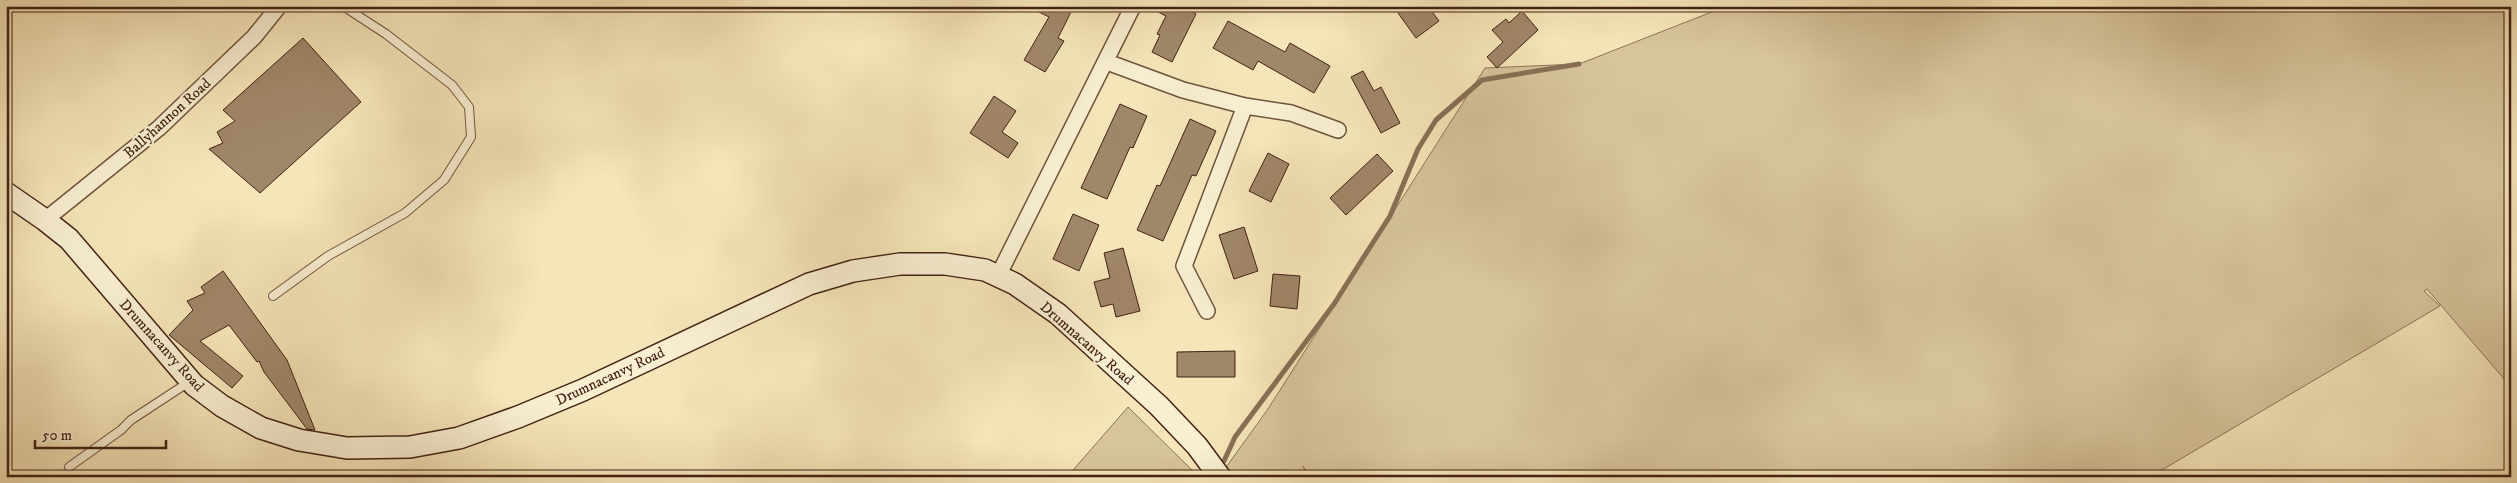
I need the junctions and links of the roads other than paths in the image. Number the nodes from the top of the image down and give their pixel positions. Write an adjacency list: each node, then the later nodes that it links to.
1 (279, 6): 8 (street, Ballyhannon Road)
2 (343, 6): 10 (lane)
3 (1133, 6): 4 (street)
4 (1107, 62): 5 (street); 9 (street)
5 (1244, 106): 6 (street); 11 (street)
6 (1338, 130)
7 (6, 193): 8 (main road, Drumnacanvy Road)
8 (45, 220): 12 (main road, Drumnacanvy Road)
9 (998, 276): 12 (main road, Drumnacanvy Road); 14 (main road, Drumnacanvy Road)
10 (273, 296)
11 (1207, 311)
12 (191, 381): 13 (lane)
13 (69, 467)
14 (1220, 477)

